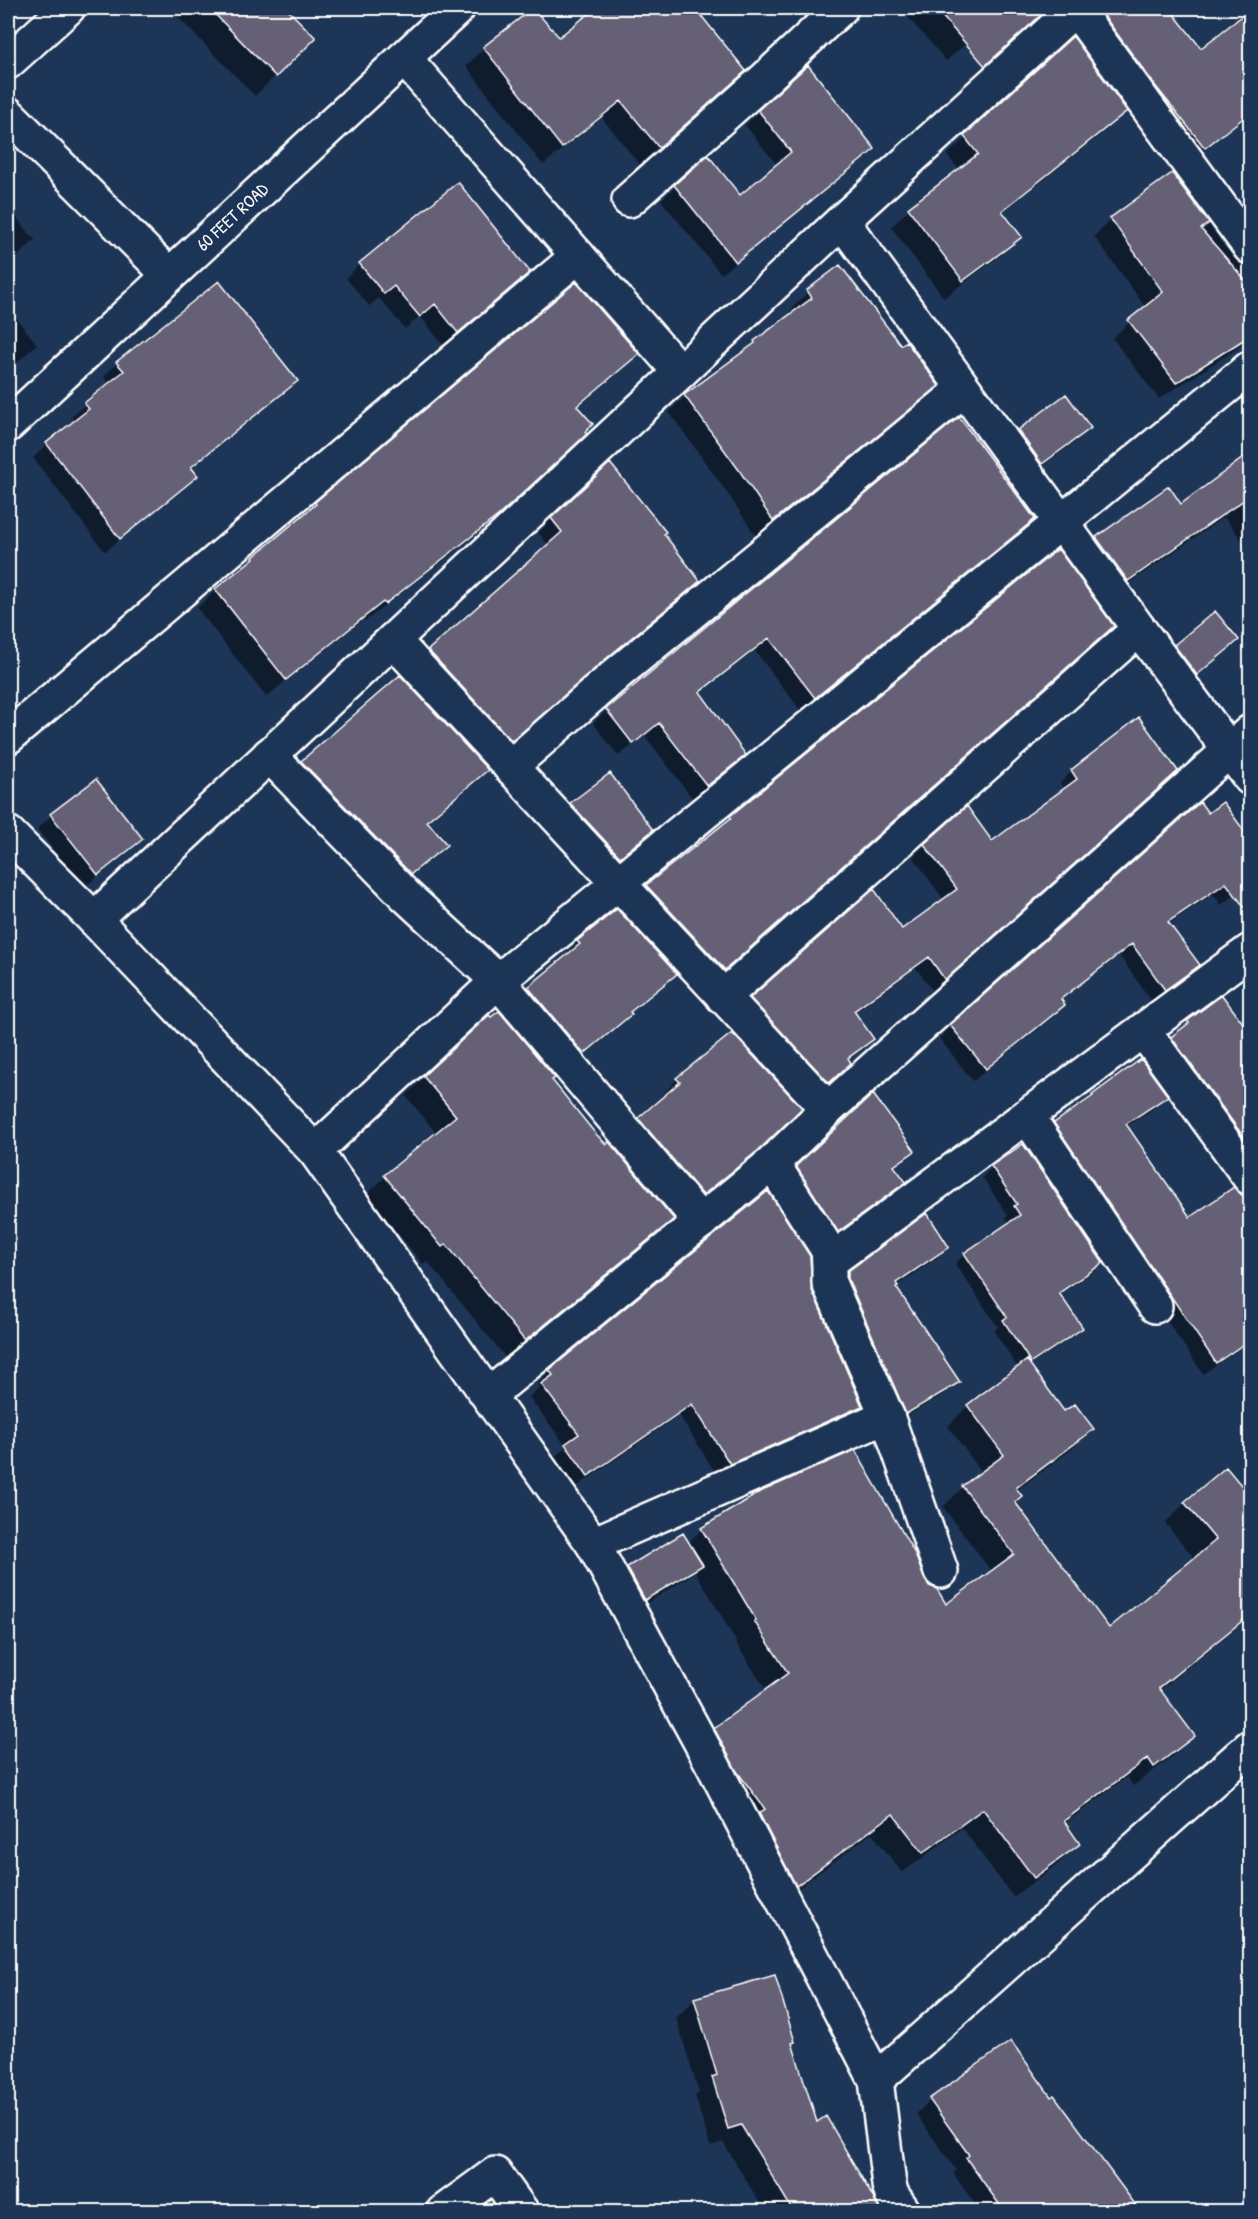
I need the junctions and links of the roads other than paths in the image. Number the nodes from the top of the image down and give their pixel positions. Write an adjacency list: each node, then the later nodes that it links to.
1 (69, 8): 6 (street)
2 (458, 8): 5 (street, 60 FEET ROAD)
3 (841, 8): 8 (street)
4 (1076, 8): 9 (street); 10 (street)
5 (404, 57): 11 (street); 12 (street, 60 FEET ROAD)
6 (8, 62)
7 (8, 114): 12 (street)
8 (629, 200)
9 (842, 221): 14 (street); 15 (street)
10 (1251, 247)
11 (578, 256): 14 (street); 20 (street)
12 (169, 275): 16 (street, 60 FEET ROAD)
13 (1251, 368): 17 (street)
14 (680, 372): 19 (street)
15 (964, 389): 17 (street); 23 (street)
16 (8, 425)
17 (1061, 522): 18 (street); 26 (street)
18 (1139, 628): 21 (street); 30 (street)
19 (393, 639): 22 (street); 23 (street)
20 (8, 737)
21 (1240, 741): 24 (street); 32 (street)
22 (269, 755): 27 (street); 29 (street)
23 (510, 767): 26 (street)
24 (1251, 778)
25 (8, 833): 27 (street)
26 (619, 884): 29 (street); 30 (street)
27 (94, 919): 34 (street)
28 (1251, 951): 31 (street)
29 (498, 981): 34 (street); 37 (street)
30 (723, 997): 32 (street)
31 (1143, 1030): 33 (street); 36 (street)
32 (828, 1109): 35 (street)
33 (1027, 1116): 38 (street); 39 (street)
34 (315, 1151): 40 (street)
35 (772, 1162): 37 (street); 38 (street)
36 (1251, 1178)
37 (701, 1222): 40 (street)
38 (829, 1262): 41 (street)
39 (1155, 1306)
40 (489, 1395): 42 (street)
41 (887, 1416): 42 (street); 43 (street)
42 (593, 1544): 45 (street)
43 (941, 1571)
44 (1251, 1747): 45 (street)
45 (876, 2080): 48 (street)
46 (443, 2211): 47 (street)
47 (522, 2211)
48 (904, 2211)

